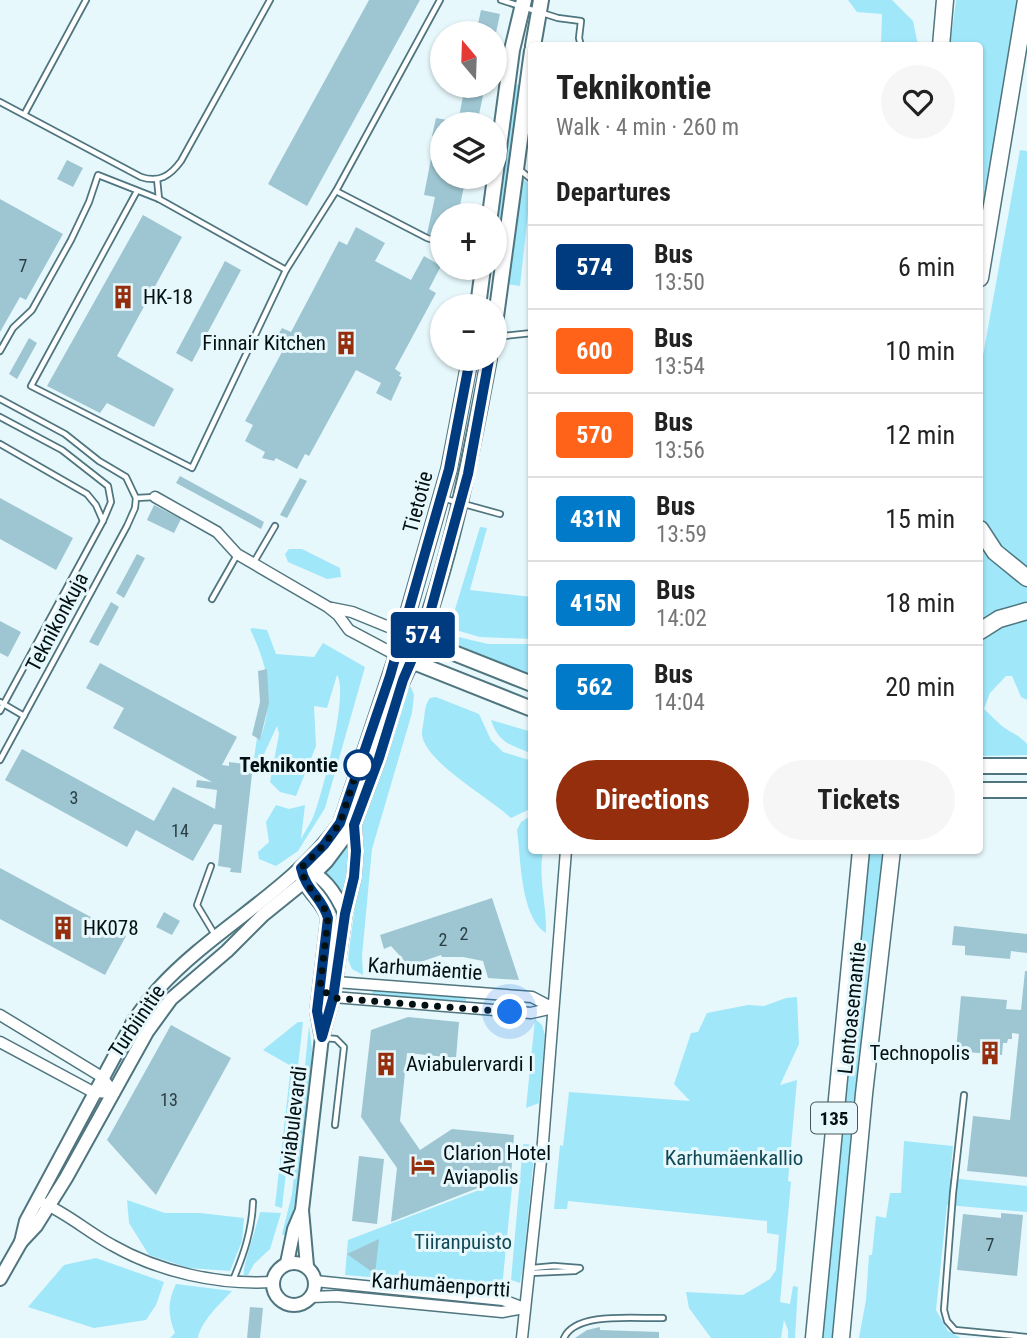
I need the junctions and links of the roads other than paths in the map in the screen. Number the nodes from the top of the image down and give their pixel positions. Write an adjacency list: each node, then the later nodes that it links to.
1 (86, 0): 14 (lane)
2 (270, 0): 17 (lane)
3 (440, 0): 19 (lane)
4 (501, 0): 7 (lane)
5 (945, 0): 11 (highway)
6 (1026, 0): 24 (highway)
7 (523, 4): 8 (lane); 21 (main road)
8 (539, 6): 9 (main road); 10 (lane)
9 (534, 42)
10 (580, 42)
11 (940, 42)
12 (528, 82): 15 (main road)
13 (0, 102): 14 (lane)
14 (25, 113): 17 (lane)
15 (517, 167): 16 (lane); 22 (main road)
16 (528, 177)
17 (157, 180): 20 (lane)
18 (137, 191): 20 (lane); 25 (lane); 28 (lane)
19 (336, 191): 23 (lane); 25 (lane)
20 (159, 199): 25 (lane)
21 (492, 203)
22 (507, 216)
23 (430, 239)
24 (983, 260)
25 (286, 270)
26 (528, 333): 27 (lane)
27 (507, 335)
28 (0, 351)
29 (467, 371): 36 (main road, Tietotie)
30 (487, 371): 37 (main road, Tietotie)
31 (0, 399): 35 (lane)
32 (0, 416): 39 (lane)
33 (0, 444): 39 (lane)
34 (155, 497): 35 (lane); 42 (street)
35 (136, 498): 57 (lane, Teknikonkuja)
36 (441, 498): 37 (lane); 49 (main road, Tietotie)
37 (461, 503): 38 (lane); 50 (main road, Tietotie)
38 (500, 514)
39 (103, 521): 54 (lane)
40 (275, 526): 43 (lane)
41 (983, 534): 44 (highway)
42 (237, 554): 43 (street); 45 (lane)
43 (253, 563): 46 (street)
44 (1027, 578)
45 (212, 599)
46 (328, 607): 49 (street); 51 (street)
47 (1027, 611): 48 (highway)
48 (983, 629)
49 (401, 632): 50 (main road); 51 (main road, Tietotie)
50 (421, 640): 52 (main road, Tietotie); 53 (main road)
51 (396, 654): 52 (main road); 68 (street)
52 (412, 662): 55 (main road); 63 (street, Aviabulevardi)
53 (528, 682)
54 (2, 703): 56 (lane); 57 (lane)
55 (528, 707)
56 (0, 711)
57 (24, 716): 58 (lane, Teknikonkuja)
58 (0, 760)
59 (983, 766): 60 (main road)
60 (1027, 766)
61 (983, 790): 62 (main road)
62 (1027, 790)
63 (354, 825): 69 (street, Turbiinitie); 71 (street, Aviabulevardi)
64 (566, 854): 76 (street)
65 (861, 854): 101 (highway, Lentoasemantie / 135)
66 (893, 854): 102 (highway, Lentoasemantie / 135)
67 (211, 866): 72 (lane)
68 (301, 868): 69 (street); 70 (street, Aviabulevardi); 72 (street, Turbiinitie)
69 (315, 873): 70 (street, Turbiinitie); 71 (street)
70 (304, 883): 74 (street, Aviabulevardi); 82 (street, Turbiinitie)
71 (345, 914): 73 (street, Aviabulevardi)
72 (216, 937): 80 (street, Turbiinitie)
73 (336, 982): 74 (street, Karhumäentie); 75 (street, Aviabulevardi); 76 (street, Karhumäentie)
74 (320, 988): 75 (street); 78 (street, Aviabulevardi)
75 (333, 998): 76 (street, Karhumäentie); 78 (street, Aviabulevardi)
76 (554, 1008): 90 (street)
77 (0, 1015): 80 (street)
78 (322, 1037): 84 (lane); 87 (street, Aviabulevardi)
79 (0, 1042): 81 (street)
80 (102, 1077): 81 (street, Turbiinitie); 82 (street)
81 (93, 1093): 82 (street); 85 (street, Turbiinitie)
82 (114, 1093): 85 (street, Turbiinitie)
83 (964, 1095): 98 (lane)
84 (335, 1125)
85 (43, 1202): 91 (street, Turbiinitie); 92 (street)
86 (253, 1202): 92 (lane)
87 (302, 1210): 88 (street, Aviabulevardi); 89 (street, Aviabulevardi)
88 (287, 1263): 89 (street); 94 (street)
89 (307, 1266): 93 (street)
90 (529, 1271): 90 (lane); 96 (street)
91 (0, 1279)
92 (233, 1281): 94 (street)
93 (315, 1281): 95 (street); 96 (street, Karhumäenportti)
94 (272, 1282): 95 (street)
95 (311, 1297): 96 (street, Karhumäenportti)
96 (524, 1308): 99 (street)
97 (663, 1318): 100 (lane)
98 (1027, 1337)
99 (522, 1338)
100 (564, 1338)
101 (814, 1338)
102 (841, 1338)

